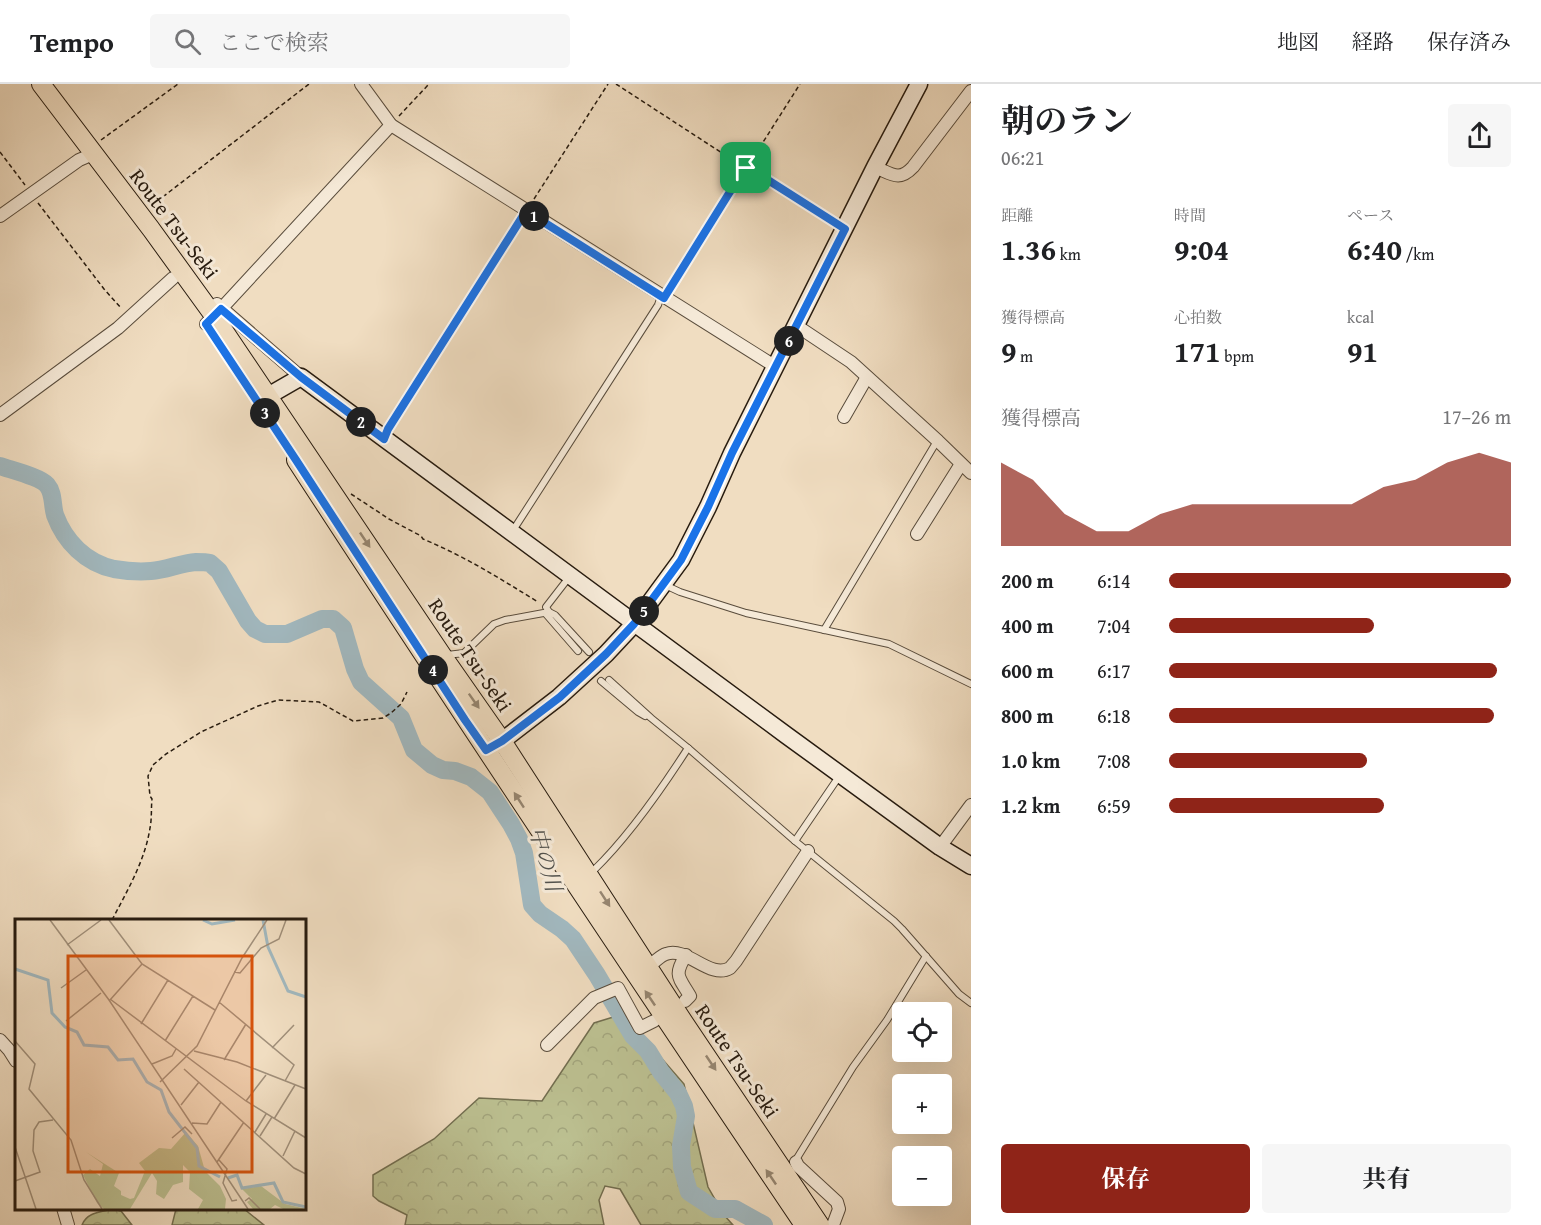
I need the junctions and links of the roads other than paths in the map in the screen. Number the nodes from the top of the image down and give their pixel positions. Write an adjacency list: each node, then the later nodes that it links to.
1 (41, 84): 6 (main road, Route Tsu-Seki)
2 (361, 84): 5 (street)
3 (919, 84): 7 (street)
4 (971, 91): 7 (street)
5 (391, 125): 8 (street); 12 (street)
6 (91, 152): 9 (street); 10 (main road, Route Tsu-Seki); 12 (main road, Route Tsu-Seki)
7 (875, 167): 13 (street)
8 (526, 211): 11 (street); 20 (lane)
9 (0, 216)
10 (173, 278): 12 (main road, Route Tsu-Seki); 18 (street)
11 (662, 297): 14 (street); 24 (lane)
12 (214, 316): 15 (street); 17 (main road, Route Tsu-Seki); 38 (main road, Route Tsu-Seki)
13 (797, 326): 14 (street); 16 (street)
14 (776, 367): 27 (street)
15 (301, 377): 17 (street); 20 (street)
16 (867, 377): 19 (street); 21 (street)
17 (268, 396): 33 (main road, Route Tsu-Seki, one-way to 33)
18 (0, 415)
19 (844, 417)
20 (384, 439): 24 (street)
21 (938, 441): 22 (street); 30 (lane)
22 (961, 464): 23 (street); 25 (street)
23 (971, 473)
24 (512, 533): 26 (street)
25 (917, 534)
26 (571, 576): 28 (lane); 29 (street)
27 (663, 585): 29 (street); 30 (lane)
28 (546, 611): 31 (lane); 32 (lane); 33 (lane)
29 (634, 624): 38 (street); 40 (street)
30 (824, 630): 36 (lane)
31 (578, 651)
32 (589, 652)
33 (442, 655): 38 (main road, Route Tsu-Seki, one-way to 38)
34 (609, 680): 37 (lane)
35 (601, 681): 37 (lane)
36 (971, 684)
37 (651, 718): 39 (lane)
38 (494, 746): 56 (main road, Route Tsu-Seki, one-way to 56); 59 (main road, Route Tsu-Seki, one-way to 38)
39 (688, 748): 42 (lane); 46 (lane)
40 (840, 775): 42 (lane); 43 (street)
41 (971, 805): 43 (street)
42 (795, 841): 44 (lane)
43 (940, 847): 45 (street)
44 (808, 851): 47 (street); 48 (lane)
45 (971, 866)
46 (594, 870)
47 (686, 956): 49 (street); 50 (street)
48 (926, 956): 51 (lane); 56 (lane)
49 (654, 962)
50 (685, 1001)
51 (971, 1003)
52 (654, 1021): 54 (street)
53 (0, 1040): 55 (street)
54 (548, 1045)
55 (15, 1059)
56 (790, 1166): 59 (main road, Route Tsu-Seki); 59 (street)
57 (63, 1210): 58 (street)
58 (68, 1225)
59 (819, 1225)

